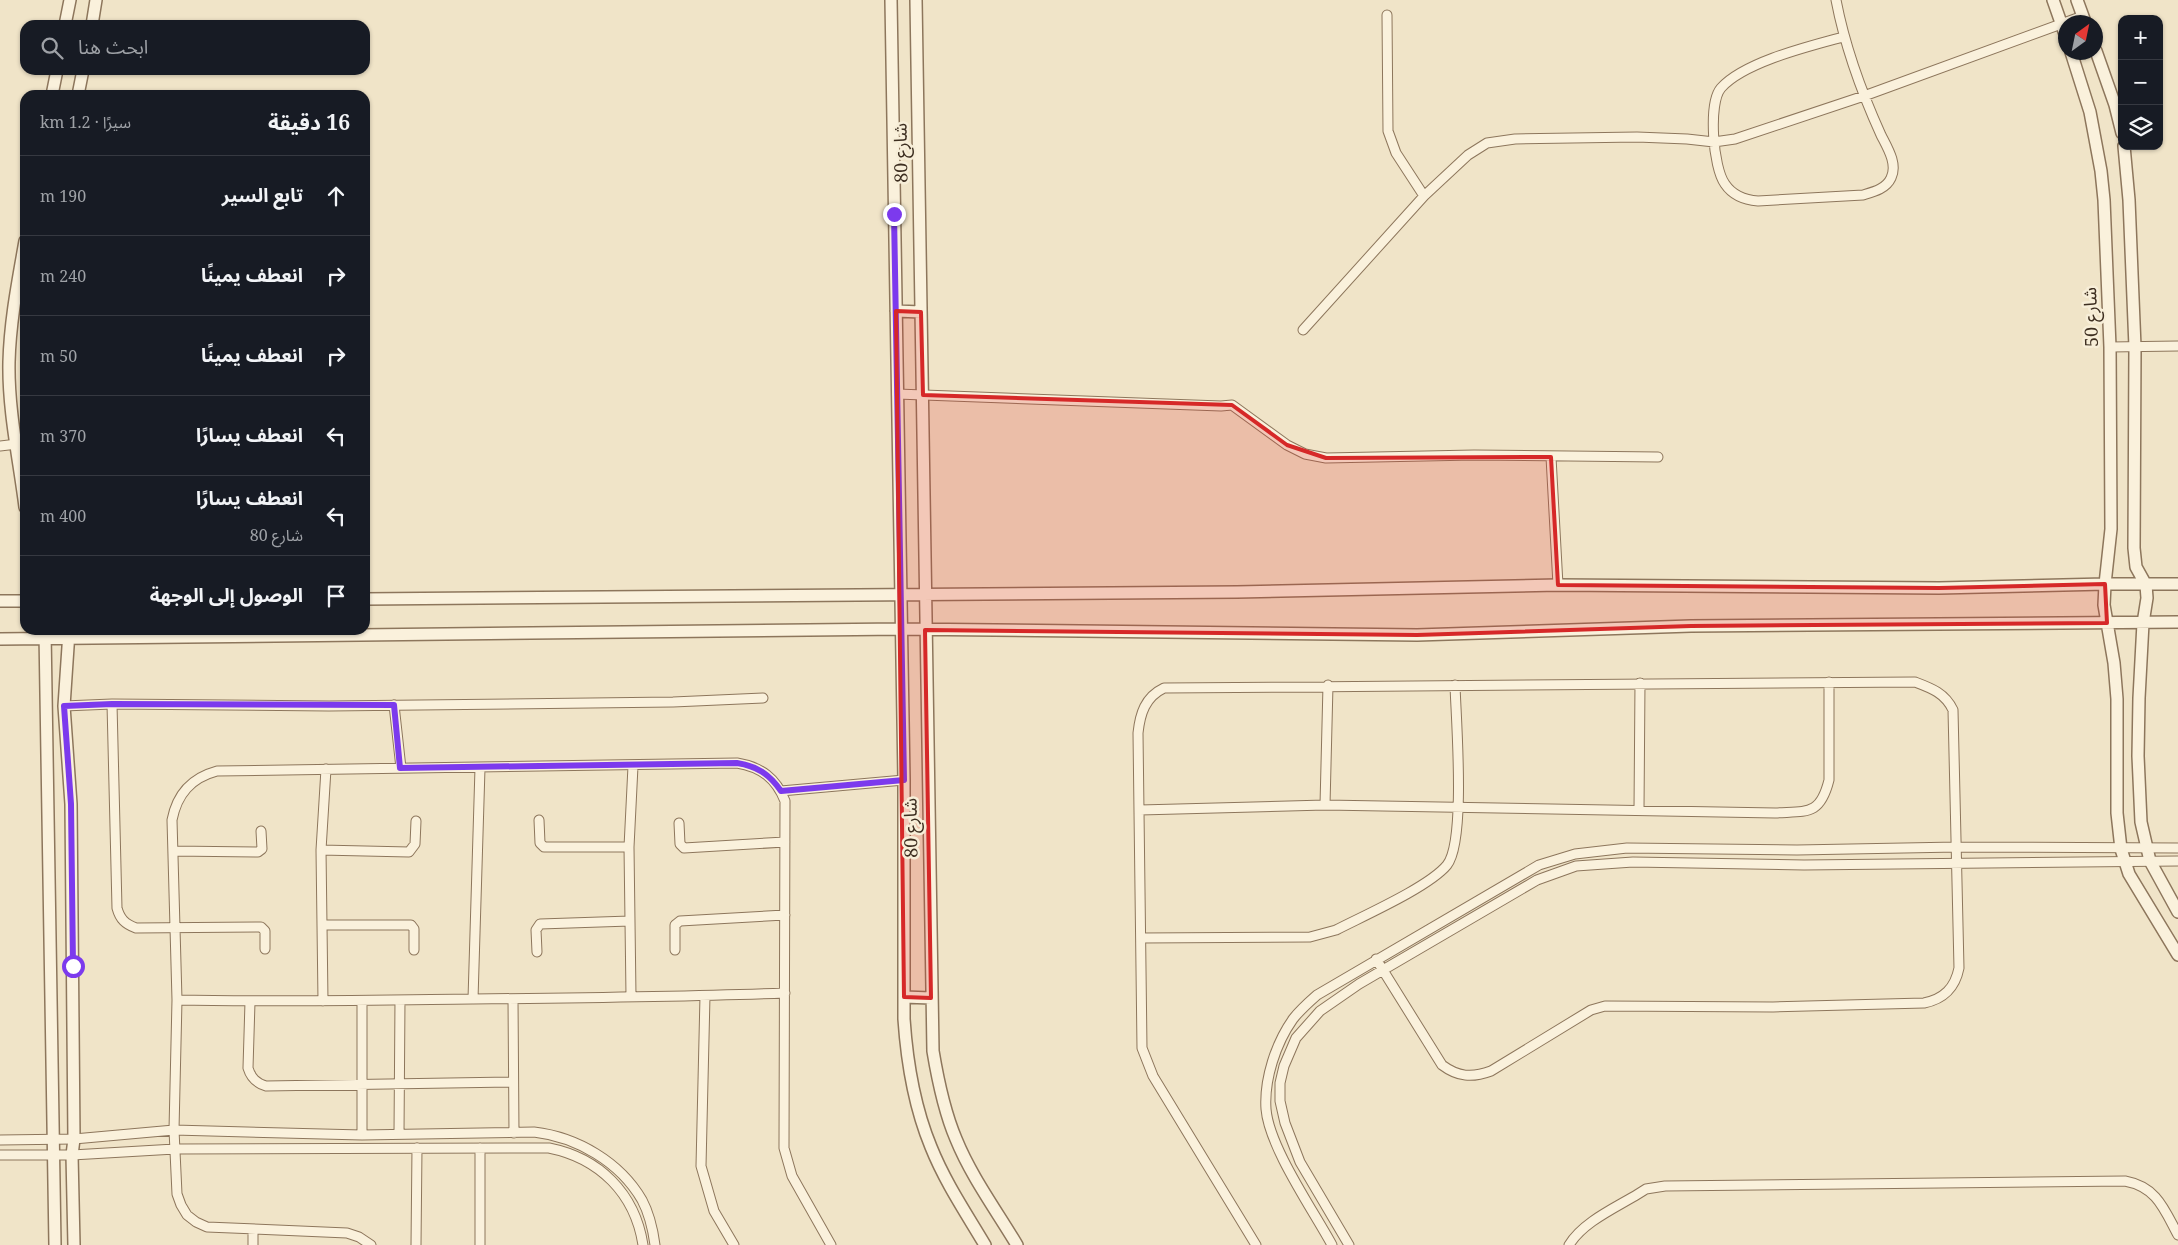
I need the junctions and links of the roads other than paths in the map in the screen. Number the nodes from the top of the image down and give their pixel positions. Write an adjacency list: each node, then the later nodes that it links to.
1 (70, 0): 11 (street)
2 (96, 0): 12 (street)
3 (891, 0): 27 (street, شارع 80)
4 (916, 0): 28 (street, شارع 80)
5 (1836, 0): 14 (street)
6 (2053, 0): 9 (street)
7 (2077, 0): 10 (street)
8 (1387, 15): 25 (street)
9 (2058, 15)
10 (2082, 15)
11 (66, 20)
12 (93, 20)
13 (2058, 24): 21 (street)
14 (1843, 37): 21 (street); 23 (street)
15 (2074, 60): 31 (street, شارع 50)
16 (2099, 60): 22 (street)
17 (56, 75): 19 (street)
18 (82, 75): 20 (street)
19 (53, 90)
20 (79, 90)
21 (1864, 96): 23 (street); 23 (street)
22 (2118, 119)
23 (1714, 142): 25 (street)
24 (2124, 150): 32 (street)
25 (1424, 196): 29 (street)
26 (20, 270): 36 (street)
27 (896, 311): 28 (street); 33 (street, شارع 80)
28 (921, 312): 34 (street, شارع 80)
29 (1304, 330)
30 (2178, 346): 32 (street)
31 (2110, 347): 32 (street); 42 (street, شارع 50)
32 (2135, 348): 45 (street)
33 (898, 394): 34 (street); 47 (street, شارع 80)
34 (923, 395): 39 (street); 46 (street, شارع 80)
35 (20, 412): 36 (street)
36 (13, 413): 37 (street)
37 (17, 444): 38 (street); 41 (street)
38 (0, 446)
39 (1552, 457): 40 (street); 44 (street)
40 (1658, 457)
41 (20, 468)
42 (2104, 584): 44 (street); 45 (street); 52 (street, شارع 50)
43 (2178, 584): 45 (street)
44 (1558, 585): 46 (street)
45 (2146, 585): 53 (street)
46 (924, 593): 47 (street); 55 (street, شارع 80)
47 (900, 594): 48 (street); 54 (street, شارع 80)
48 (370, 599)
49 (0, 601): 50 (street)
50 (20, 601)
51 (2178, 622): 53 (street)
52 (2107, 623): 53 (street); 55 (street); 87 (street, شارع 50)
53 (2143, 623): 90 (street)
54 (901, 629): 55 (street); 56 (street); 73 (street, شارع 80)
55 (925, 630): 111 (street, شارع 80)
56 (370, 632)
57 (36, 635): 60 (street)
58 (45, 635): 126 (street)
59 (69, 635): 68 (street)
60 (0, 639)
61 (1829, 682): 62 (street); 78 (street); 85 (street)
62 (1640, 684): 64 (street); 78 (street)
63 (1328, 685): 64 (street); 75 (street); 77 (street)
64 (1455, 685): 76 (street)
65 (763, 698): 67 (street)
66 (112, 704): 67 (street); 68 (street); 98 (street)
67 (394, 705): 70 (street)
68 (64, 706): 127 (street)
69 (633, 766): 71 (street); 74 (street); 84 (street)
70 (400, 768): 71 (street); 72 (street)
71 (480, 768): 112 (street)
72 (326, 769): 88 (street); 89 (street)
73 (904, 780): 74 (street); 110 (street, شارع 80)
74 (781, 791): 83 (street)
75 (1325, 804): 76 (street); 77 (street)
76 (1459, 808): 78 (street); 99 (street)
77 (1140, 810): 99 (street)
78 (1639, 810)
79 (539, 820): 84 (street)
80 (416, 821): 88 (street)
81 (679, 823): 83 (street)
82 (261, 831): 89 (street)
83 (785, 842): 95 (street)
84 (629, 846): 96 (street)
85 (1958, 848): 87 (street); 92 (street); 105 (street)
86 (2178, 848): 90 (street)
87 (2121, 849): 90 (street); 93 (street, شارع 50)
88 (321, 850): 97 (street)
89 (173, 851): 98 (street)
90 (2149, 855): 91 (street); 93 (street); 94 (street)
91 (2178, 860)
92 (1958, 862): 93 (street); 106 (street); 106 (street)
93 (2124, 862): 104 (street, شارع 50)
94 (2178, 912)
95 (785, 915): 102 (street); 107 (street)
96 (630, 922): 103 (street); 108 (street)
97 (322, 925): 101 (street); 117 (street)
98 (175, 929): 100 (street); 114 (street)
99 (1141, 938): 149 (street)
100 (265, 949)
101 (414, 950)
102 (675, 950)
103 (537, 952)
104 (2178, 955)
105 (1376, 959): 106 (street); 150 (street)
106 (1384, 970): 151 (street)
107 (785, 993): 109 (street); 146 (street)
108 (631, 996): 109 (street); 113 (street)
109 (705, 996): 145 (street)
110 (904, 996): 111 (street); 147 (street, شارع 80)
111 (931, 998): 148 (street, شارع 80)
112 (473, 999): 113 (street); 116 (street)
113 (513, 999): 119 (street)
114 (177, 1000): 118 (street); 122 (street)
115 (362, 1000): 116 (street); 117 (street); 120 (street)
116 (400, 1000): 121 (street)
117 (323, 1001): 118 (street)
118 (250, 1002): 120 (street)
119 (513, 1082): 121 (street); 123 (street)
120 (362, 1084): 121 (street); 125 (street)
121 (399, 1084): 124 (street)
122 (174, 1130): 125 (street); 127 (street); 131 (street)
123 (514, 1133): 124 (street); 144 (street)
124 (399, 1134): 125 (street)
125 (362, 1135)
126 (54, 1139): 127 (street); 128 (street); 134 (street)
127 (74, 1139): 133 (street)
128 (0, 1140)
129 (417, 1148): 130 (street); 131 (street); 141 (street)
130 (480, 1148): 142 (street); 143 (street)
131 (175, 1149): 133 (street); 135 (street)
132 (0, 1155): 134 (street)
133 (72, 1155): 134 (street); 138 (street)
134 (54, 1156): 137 (street)
135 (253, 1230): 139 (street); 140 (street)
136 (2178, 1235): 152 (street)
137 (55, 1245)
138 (74, 1245)
139 (253, 1245)
140 (371, 1245)
141 (416, 1245)
142 (480, 1245)
143 (644, 1245)
144 (655, 1245)
145 (734, 1245)
146 (831, 1245)
147 (985, 1245)
148 (1017, 1245)
149 (1256, 1245)
150 (1332, 1245)
151 (1349, 1245)
152 (1569, 1245)

